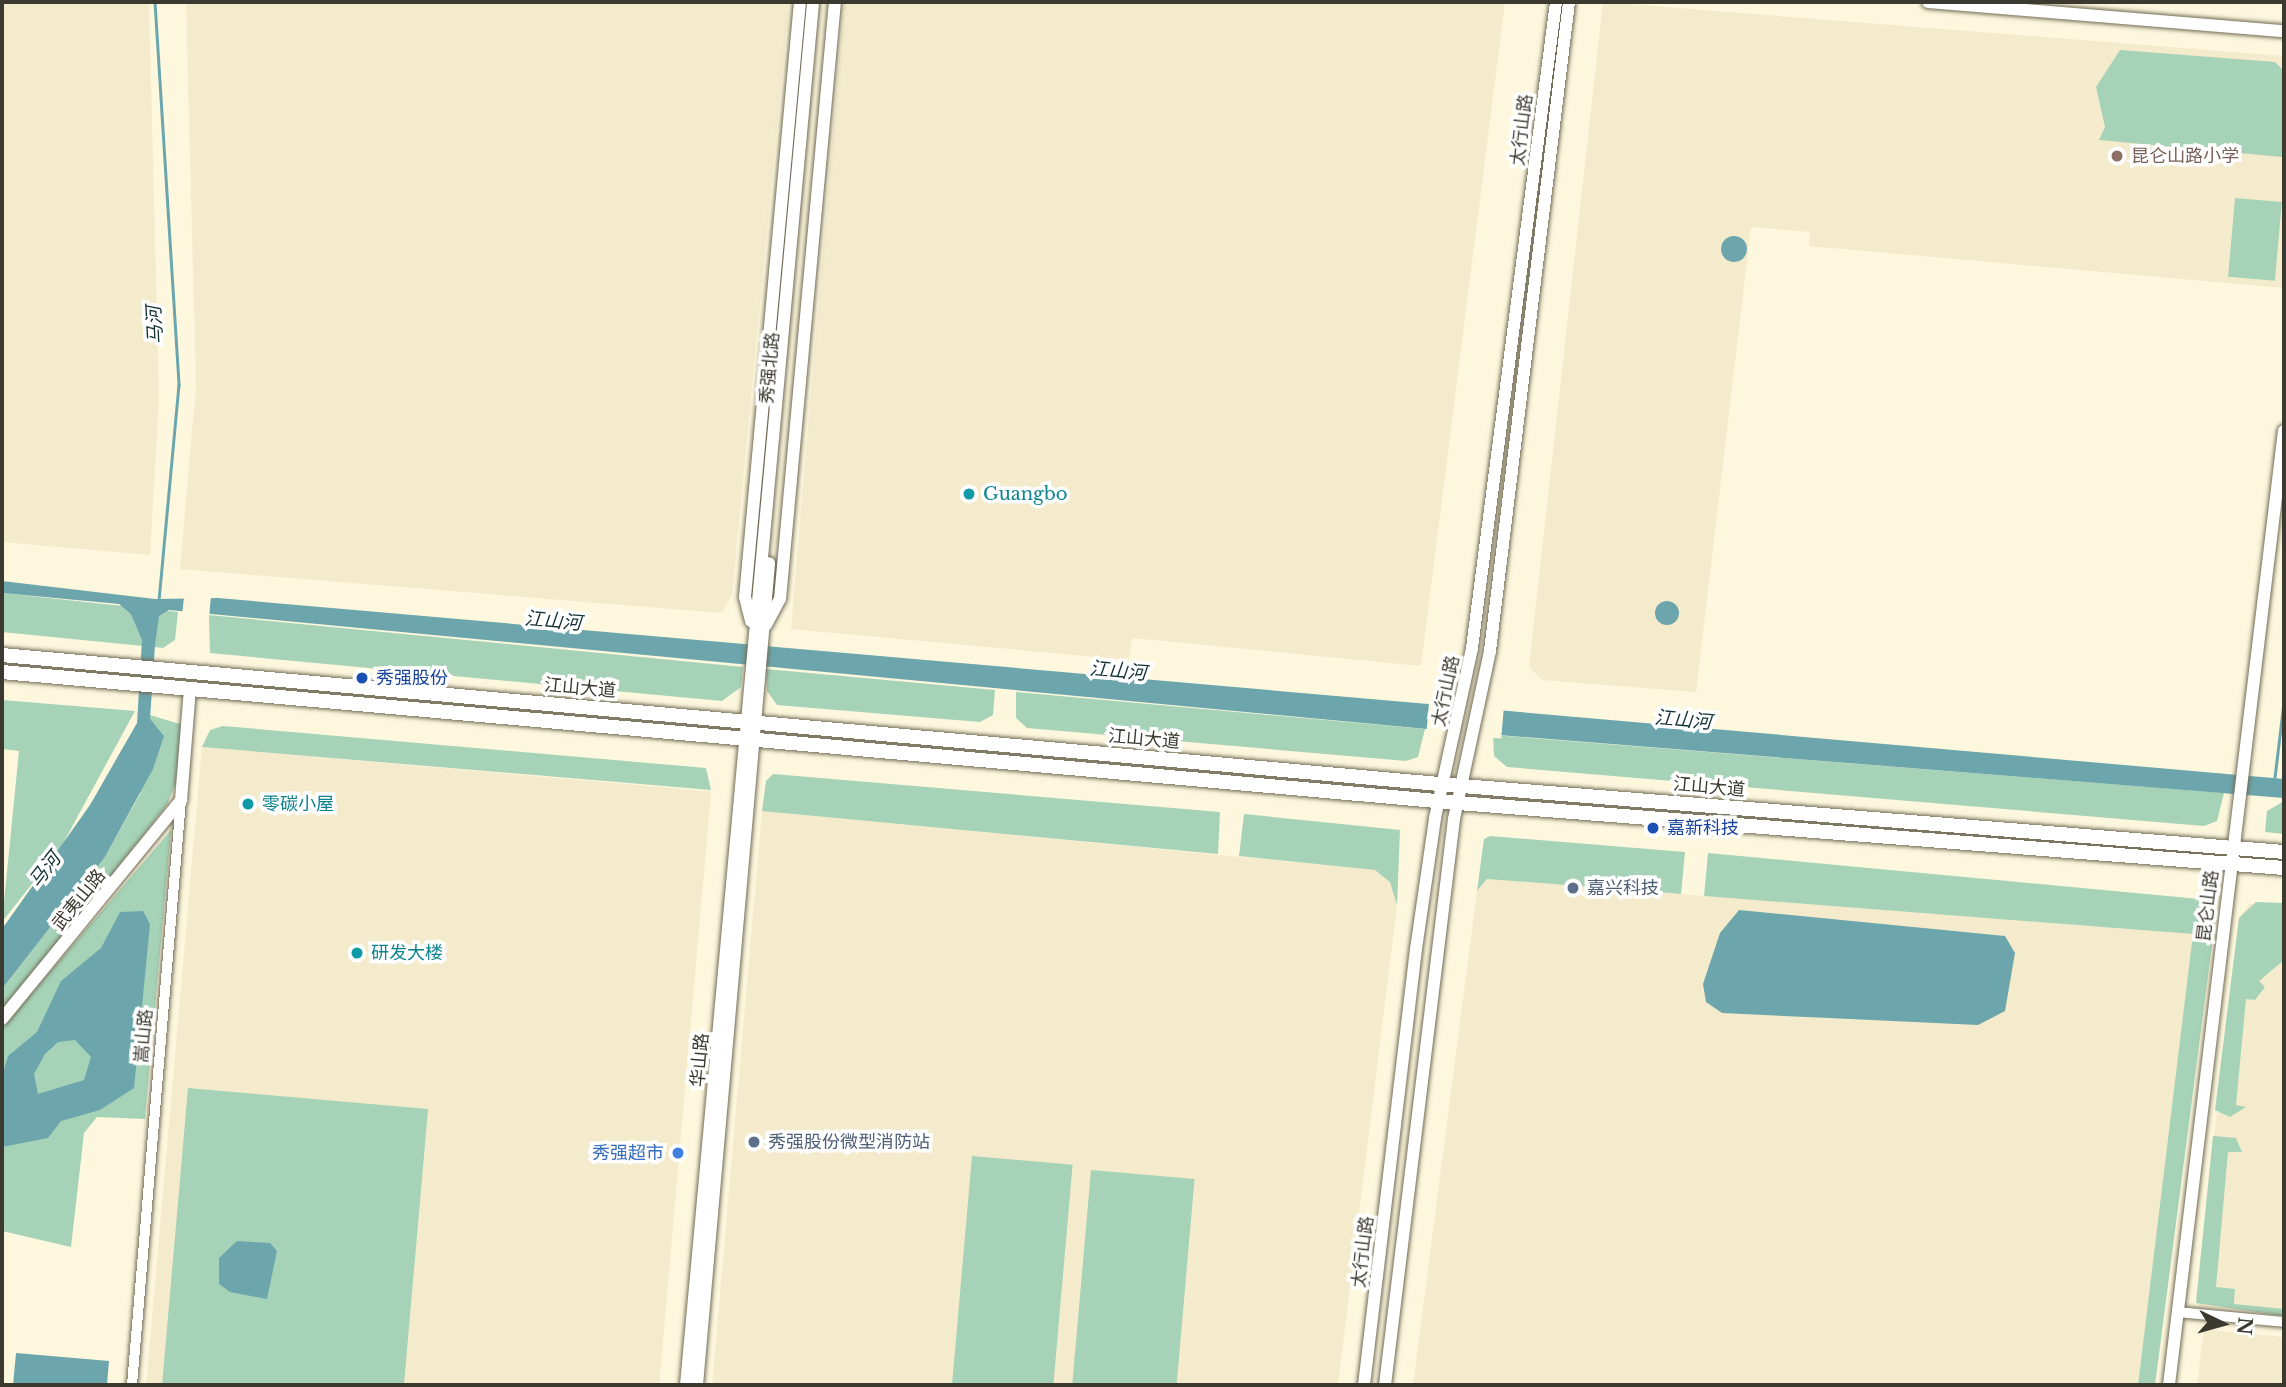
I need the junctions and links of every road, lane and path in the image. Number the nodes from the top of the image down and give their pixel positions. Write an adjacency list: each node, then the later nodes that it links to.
1 (800, 2): 10 (street)
2 (813, 2): 10 (street, 秀强北路)
3 (821, 2): 10 (street, 秀强北路)
4 (835, 2): 10 (street)
5 (1556, 2): 15 (street, 太行山路)
6 (1569, 2): 16 (street, 太行山路)
7 (1928, 2): 8 (street)
8 (2284, 31)
9 (2284, 431): 20 (street, 昆仑山路)
10 (758, 633): 14 (street, 秀强北路)
11 (2, 655): 14 (main road, 江山大道)
12 (2, 672): 13 (main road, 江山大道)
13 (190, 689): 14 (main road, 江山大道); 17 (street, 嵩山路)
14 (749, 730): 15 (main road, 江山大道); 18 (main road, 江山大道); 28 (street, 华山路); 29 (street, 华山路)
15 (1442, 785): 16 (main road, 江山大道); 18 (street, 太行山路)
16 (1462, 786): 19 (street, 太行山路); 20 (main road, 江山大道)
17 (181, 800): 24 (street, 武夷山路); 27 (street, 嵩山路)
18 (1439, 801): 19 (main road, 江山大道); 30 (street, 太行山路)
19 (1458, 803): 22 (main road, 江山大道); 31 (street, 太行山路)
20 (2232, 848): 21 (main road, 江山大道); 22 (street, 昆仑山路)
21 (2284, 852)
22 (2231, 863): 23 (main road, 江山大道); 25 (street, 昆仑山路)
23 (2284, 868)
24 (2, 1019)
25 (2177, 1312): 26 (street); 32 (street, 昆仑山路)
26 (2284, 1322)
27 (132, 1385)
28 (686, 1385)
29 (697, 1385)
30 (1364, 1385)
31 (1385, 1385)
32 (2169, 1385)

